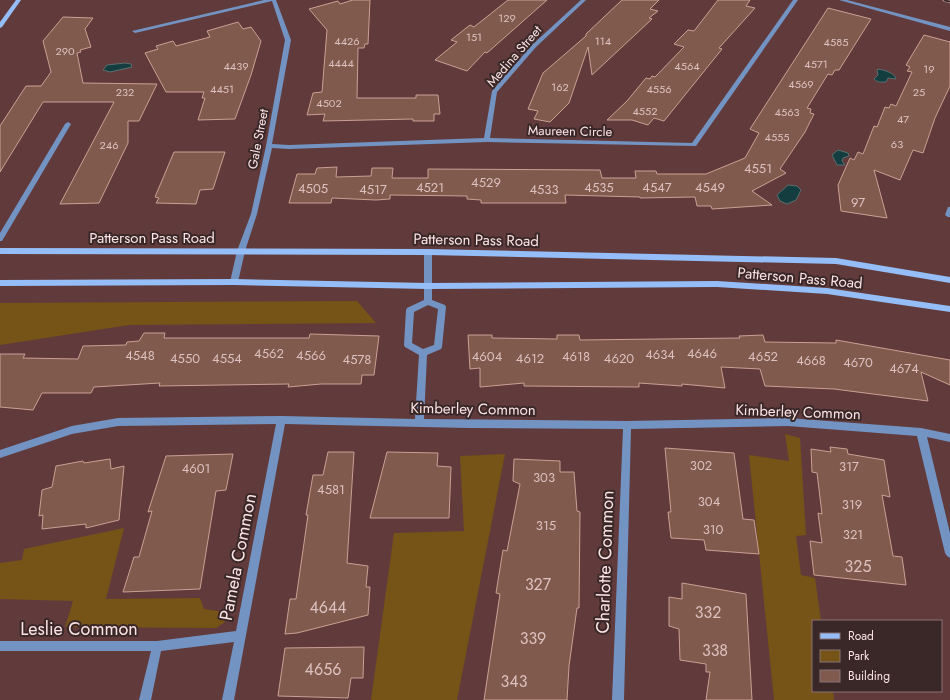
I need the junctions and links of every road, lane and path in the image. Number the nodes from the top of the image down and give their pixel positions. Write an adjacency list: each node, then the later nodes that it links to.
1 (19, 0): 6 (main road)
2 (272, 0): 8 (street); 11 (street, Gale Street)
3 (584, 0): 10 (street, Medina Street)
4 (796, 0): 10 (street, Maureen Circle)
5 (842, 0): 7 (street)
6 (0, 26)
7 (950, 29)
8 (135, 31)
9 (68, 124): 12 (street)
10 (487, 140): 11 (street, Maureen Circle)
11 (270, 146): 14 (street, Gale Street)
12 (0, 239)
13 (0, 251): 14 (main road, Patterson Pass Road)
14 (241, 251): 15 (main road, Patterson Pass Road); 17 (street, Gale Street)
15 (428, 252): 16 (main road, Patterson Pass Road); 19 (street)
16 (950, 280)
17 (234, 282): 18 (main road, Patterson Pass Road); 19 (main road, Patterson Pass Road)
18 (0, 284)
19 (428, 286): 20 (street); 21 (main road, Patterson Pass Road)
20 (428, 302): 22 (street); 22 (street)
21 (950, 309)
22 (423, 353): 24 (street)
23 (281, 420): 24 (street, Kimberley Common); 28 (street, Kimberley Common); 30 (street, Pamela Common)
24 (419, 423): 25 (street, Kimberley Common)
25 (627, 425): 26 (street, Kimberley Common); 35 (street, Charlotte Common)
26 (921, 432): 27 (street, Kimberley Common); 29 (street)
27 (950, 438)
28 (0, 454)
29 (950, 553)
30 (240, 636): 32 (street, Leslie Common); 34 (street, Pamela Common)
31 (0, 646): 32 (street, Leslie Common)
32 (157, 646): 33 (street)
33 (145, 700)
34 (228, 700)
35 (618, 700)

